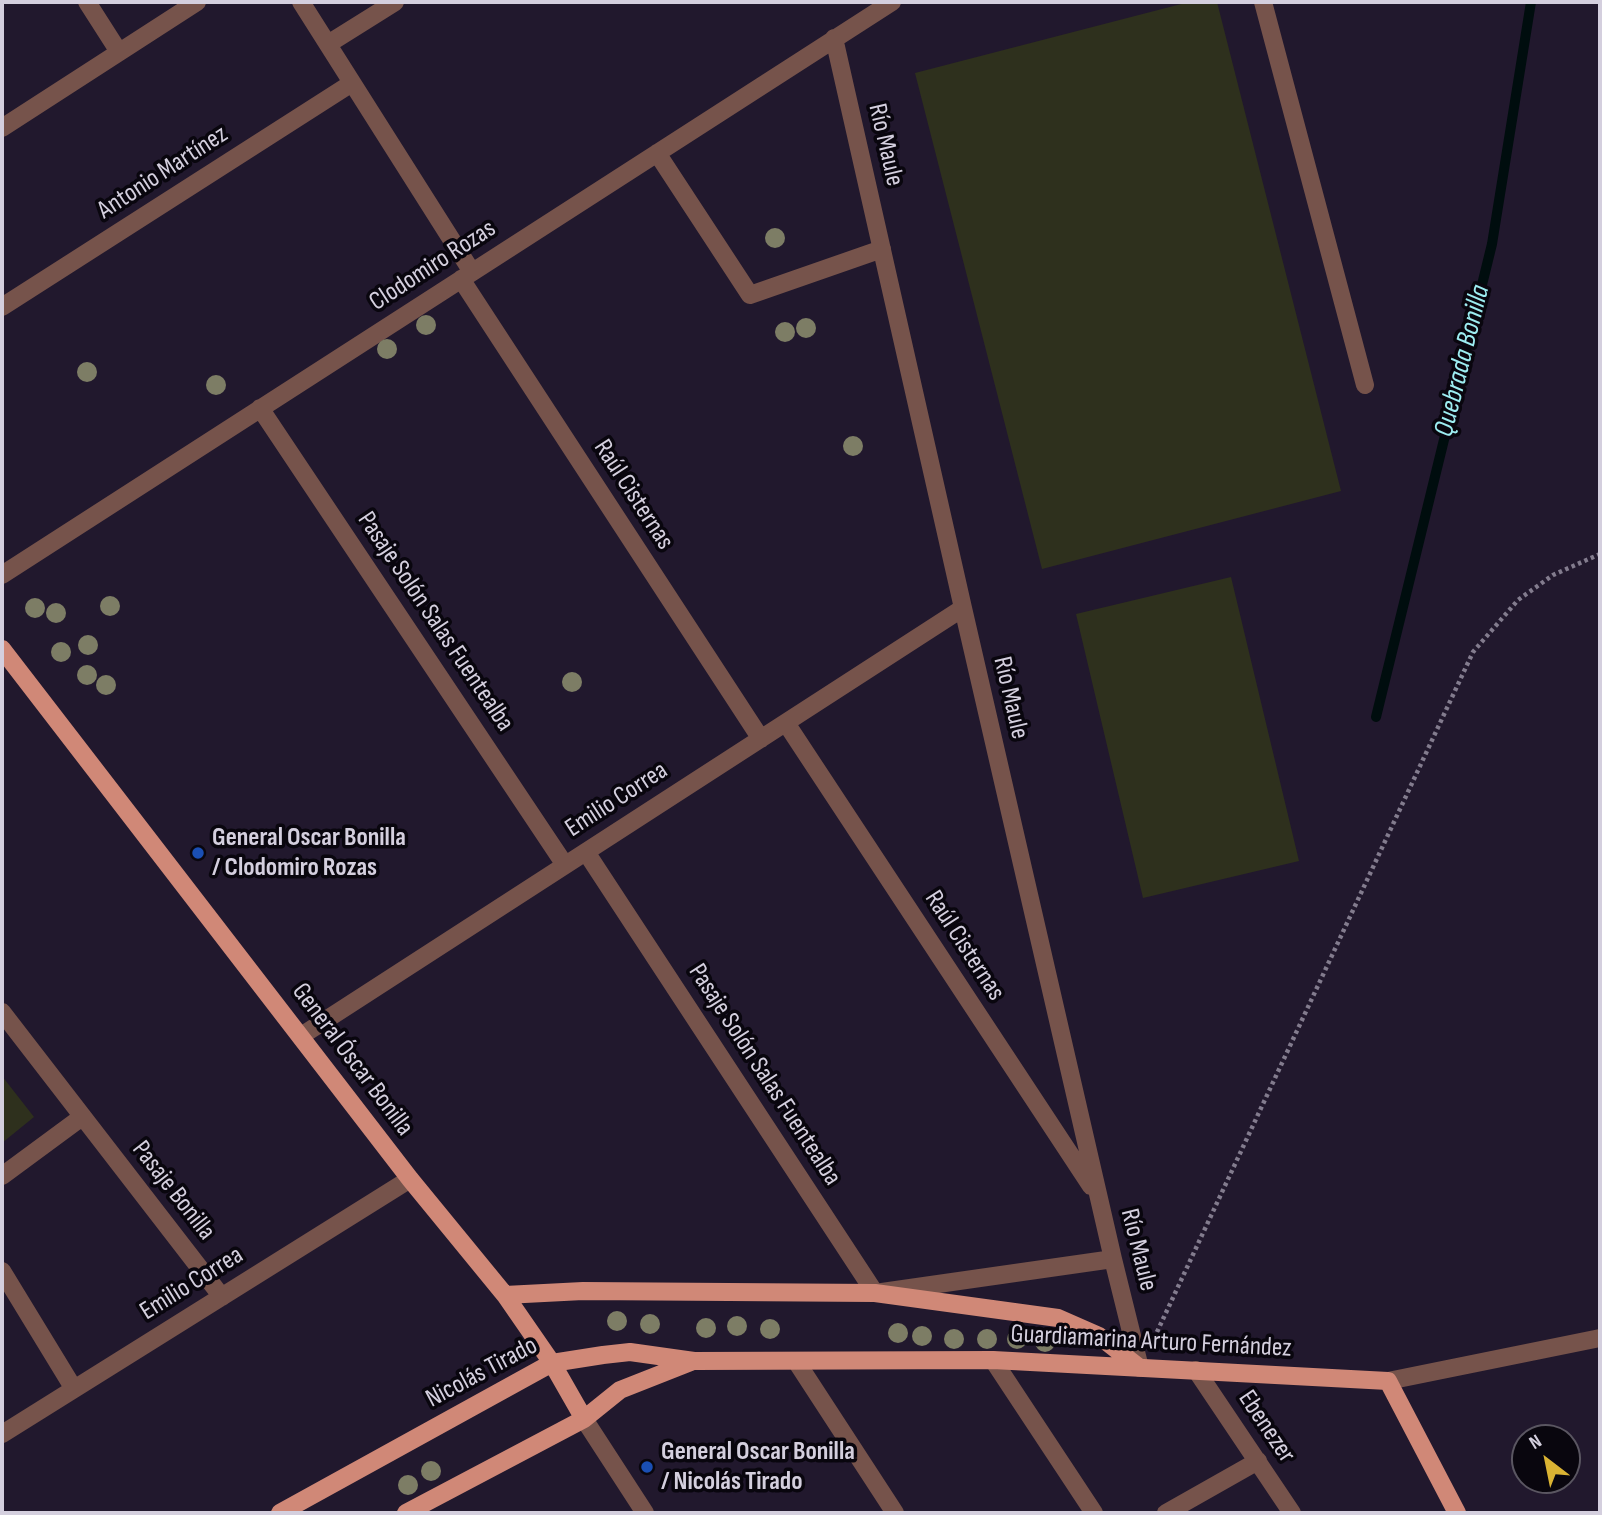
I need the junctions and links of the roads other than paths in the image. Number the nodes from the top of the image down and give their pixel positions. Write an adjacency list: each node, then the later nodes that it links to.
1 (87, 2): 10 (street)
2 (197, 2): 10 (street)
3 (301, 2): 9 (street, Raúl Cisternas)
4 (395, 2): 9 (street)
5 (892, 2): 7 (street, Clodomiro Rozas)
6 (1263, 2): 17 (street)
7 (864, 10): 8 (street, Clodomiro Rozas)
8 (834, 38): 13 (street, Clodomiro Rozas); 14 (street, Río Maule)
9 (328, 44): 11 (street, Raúl Cisternas)
10 (120, 52): 12 (street)
11 (352, 83): 15 (street, Raúl Cisternas); 16 (street, Antonio Martínez)
12 (2, 128)
13 (657, 153): 14 (street); 15 (street, Clodomiro Rozas)
14 (882, 249): 20 (street, Río Maule)
15 (466, 275): 18 (street, Clodomiro Rozas); 23 (street, Raúl Cisternas)
16 (2, 307)
17 (1365, 385)
18 (260, 408): 19 (street, Clodomiro Rozas); 25 (street, Pasaje Solón Salas Fuentealba)
19 (2, 575)
20 (963, 608): 22 (street, Emilio Correa); 31 (street, Río Maule)
21 (2, 649): 27 (main road, General Óscar Bonilla)
22 (786, 723): 23 (street, Emilio Correa); 31 (street, Raúl Cisternas)
23 (761, 739): 24 (street, Emilio Correa)
24 (586, 852): 25 (street, Emilio Correa); 34 (street, Pasaje Solón Salas Fuentealba)
25 (565, 865): 27 (street, Emilio Correa)
26 (2, 1012): 28 (street, Pasaje Bonilla)
27 (300, 1036): 30 (main road, General Óscar Bonilla)
28 (82, 1117): 29 (street); 36 (street, Pasaje Bonilla)
29 (2, 1176)
30 (410, 1180): 35 (main road, General Óscar Bonilla); 36 (street, Emilio Correa)
31 (1099, 1198): 32 (street, Río Maule)
32 (1113, 1259): 34 (street); 42 (street, Río Maule)
33 (2, 1271): 45 (street)
34 (876, 1293): 35 (main road); 42 (main road)
35 (505, 1295): 41 (main road, General Óscar Bonilla)
36 (222, 1297): 45 (street, Emilio Correa)
37 (1600, 1338): 44 (street, Guardiamarina Arturo Fernández)
38 (993, 1360): 40 (main road, Guardiamarina Arturo Fernández); 42 (main road, Guardiamarina Arturo Fernández); 53 (street)
39 (694, 1361): 40 (main road, Guardiamarina Arturo Fernández); 41 (main road, Nicolás Tirado); 46 (main road)
40 (796, 1361): 52 (street)
41 (552, 1363): 46 (main road, General Óscar Bonilla); 49 (main road, Nicolás Tirado)
42 (1140, 1368): 43 (main road, Guardiamarina Arturo Fernández)
43 (1196, 1370): 44 (main road, Guardiamarina Arturo Fernández); 48 (street, Ebenezer)
44 (1388, 1381): 56 (main road)
45 (74, 1389): 47 (street, Emilio Correa)
46 (584, 1419): 50 (main road); 51 (street, General Óscar Bonilla)
47 (2, 1434)
48 (1258, 1461): 54 (street); 55 (street, Ebenezer)
49 (280, 1513)
50 (406, 1513)
51 (645, 1513)
52 (895, 1513)
53 (1094, 1513)
54 (1166, 1513)
55 (1292, 1513)
56 (1457, 1513)

